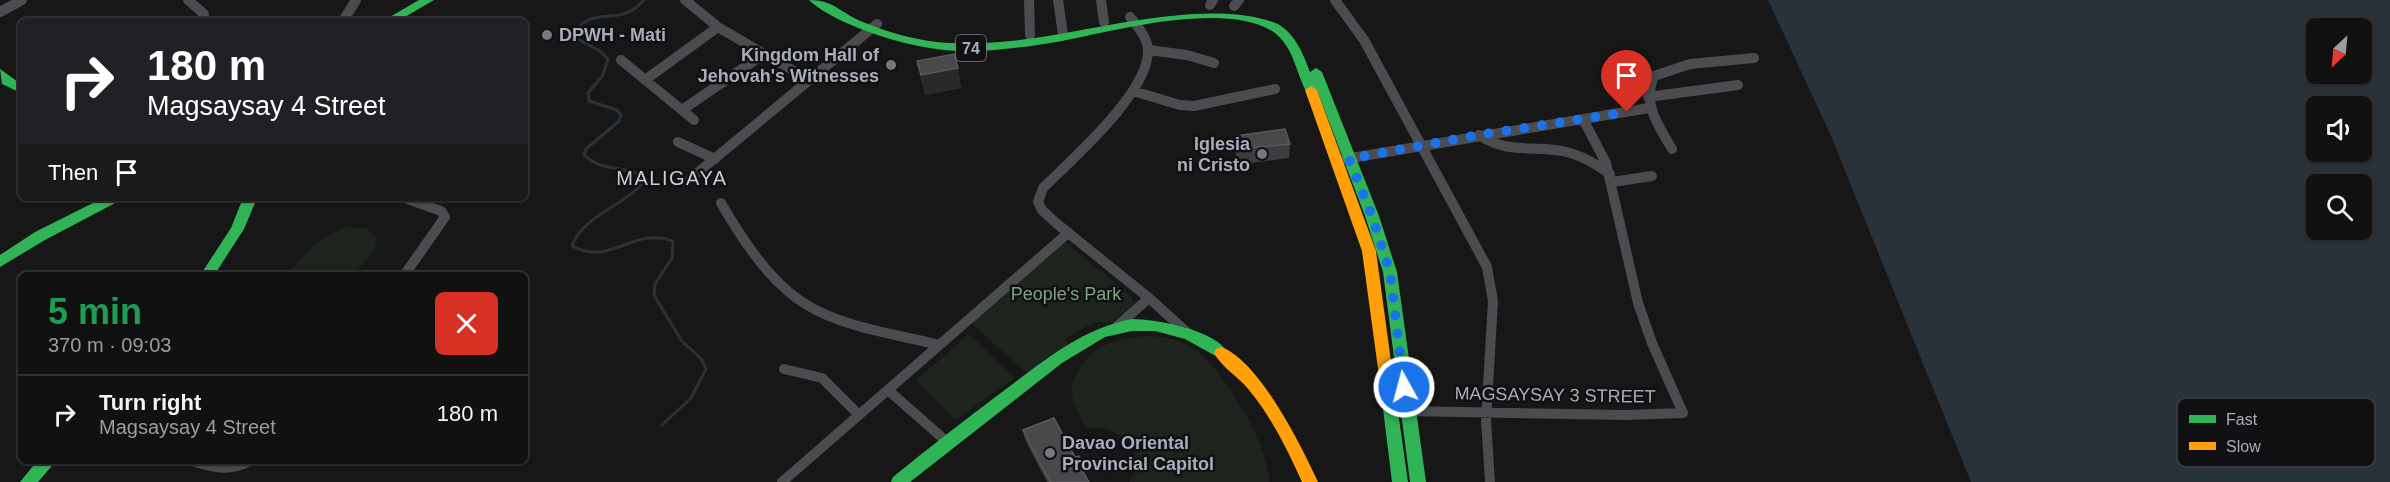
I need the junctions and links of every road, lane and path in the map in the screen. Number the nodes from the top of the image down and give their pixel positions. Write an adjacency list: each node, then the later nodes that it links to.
1 (22, 0): 14 (street)
2 (188, 0): 15 (street)
3 (356, 0): 16 (street)
4 (428, 0): 17 (main road)
5 (685, 0): 20 (street)
6 (815, 0): 21 (main road, 74)
7 (830, 0): 21 (main road, 74)
8 (1029, 0): 23 (street)
9 (1058, 0): 22 (street)
10 (1101, 0): 19 (street)
11 (1335, 0): 43 (street)
12 (1211, 2): 13 (main road, 74); 18 (main road, 74)
13 (1237, 3): 46 (main road, 74)
14 (0, 12)
15 (204, 14)
16 (345, 18)
17 (395, 18)
18 (1132, 20): 19 (main road, 74); 22 (main road, 74); 25 (street); 46 (main road, 74)
19 (1104, 21): 22 (main road, 74)
20 (718, 27): 26 (street); 31 (street)
21 (873, 28): 24 (main road, 74); 32 (street)
22 (1062, 32): 23 (main road, 74); 24 (main road, 74)
23 (1030, 35): 24 (main road, 74)
24 (960, 45)
25 (1148, 50): 29 (street); 36 (street)
26 (764, 54): 32 (street); 38 (street)
27 (1754, 58): 37 (street)
28 (621, 60): 31 (street)
29 (1214, 63)
30 (2, 80): 34 (main road)
31 (645, 80): 38 (street)
32 (810, 80): 45 (street)
33 (1738, 85): 37 (street)
34 (18, 88)
35 (1275, 89): 36 (street)
36 (1133, 91): 54 (street)
37 (1649, 103): 39 (street); 44 (street)
38 (682, 110): 40 (street)
39 (1583, 119): 41 (street); 48 (street)
40 (694, 120)
41 (1479, 135): 43 (street); 48 (street)
42 (678, 142): 45 (street)
43 (1421, 146): 46 (street); 66 (street)
44 (1672, 149)
45 (715, 159): 49 (street)
46 (1343, 160): 64 (main road, 74); 65 (main road, 74)
47 (1652, 176): 48 (street)
48 (1611, 178): 66 (street, MAGSAYSAY 3 STREET)
49 (690, 179)
50 (108, 201): 55 (main road)
51 (249, 201): 56 (main road)
52 (413, 201): 57 (street)
53 (721, 203): 61 (street)
54 (1068, 233): 58 (street); 61 (street)
55 (0, 262)
56 (209, 272)
57 (406, 272)
58 (1149, 298): 59 (street); 60 (street)
59 (1115, 328): 60 (main road); 68 (main road)
60 (1190, 335): 75 (main road)
61 (939, 345): 63 (street)
62 (784, 369): 67 (street)
63 (888, 390): 67 (street); 68 (street)
64 (1390, 410): 65 (street, MAGSAYSAY 3 STREET); 76 (main road, 74)
65 (1407, 411): 66 (street, MAGSAYSAY 3 STREET); 77 (main road, 74)
66 (1485, 413): 78 (street)
67 (859, 415): 73 (street)
68 (946, 441): 74 (main road)
69 (45, 464): 72 (main road)
70 (203, 464): 71 (street)
71 (246, 464)
72 (28, 482)
73 (782, 482)
74 (899, 482)
75 (1310, 482)
76 (1400, 482)
77 (1418, 482)
78 (1490, 482)

